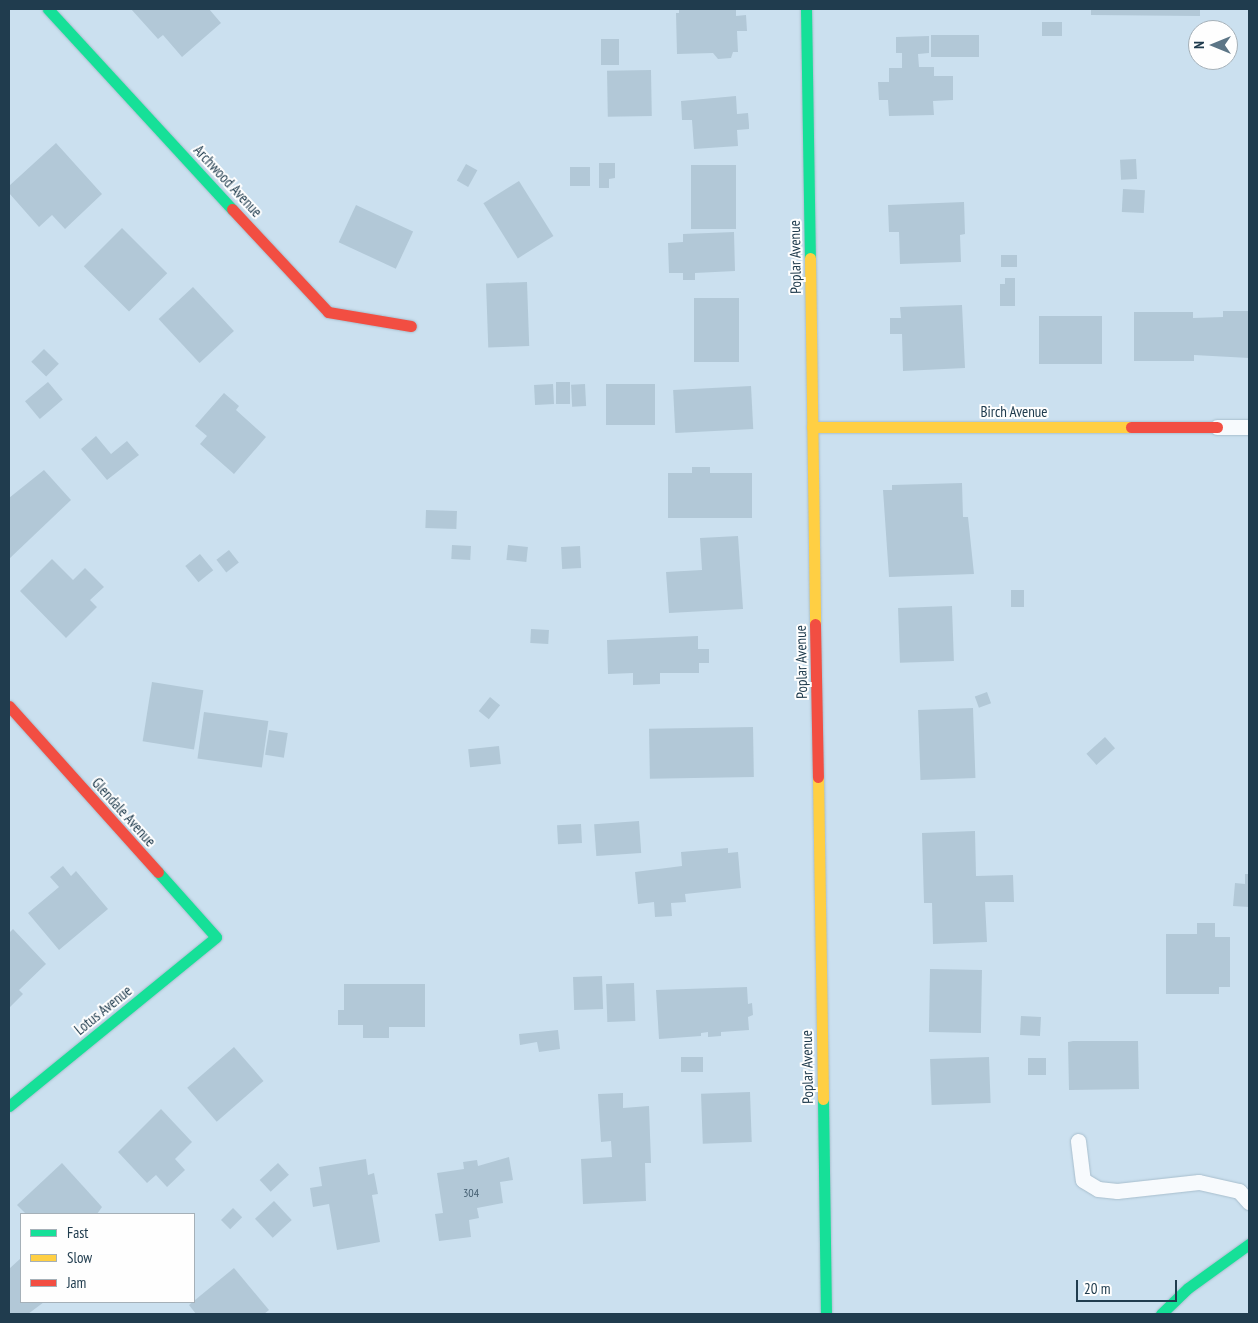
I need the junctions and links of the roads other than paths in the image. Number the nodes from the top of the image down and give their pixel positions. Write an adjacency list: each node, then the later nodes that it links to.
1 (48, 9): 3 (street, Archwood Avenue)
2 (806, 9): 6 (street, Poplar Avenue)
3 (411, 326)
4 (1216, 426): 5 (lane); 6 (street, Birch Avenue)
5 (1249, 426)
6 (812, 427): 13 (street, Poplar Avenue)
7 (9, 706): 8 (street, Glendale Avenue)
8 (216, 938): 9 (street, Lotus Avenue)
9 (9, 1106)
10 (1078, 1141): 11 (lane)
11 (1249, 1202)
12 (1249, 1244): 14 (street)
13 (826, 1314)
14 (1161, 1314)

